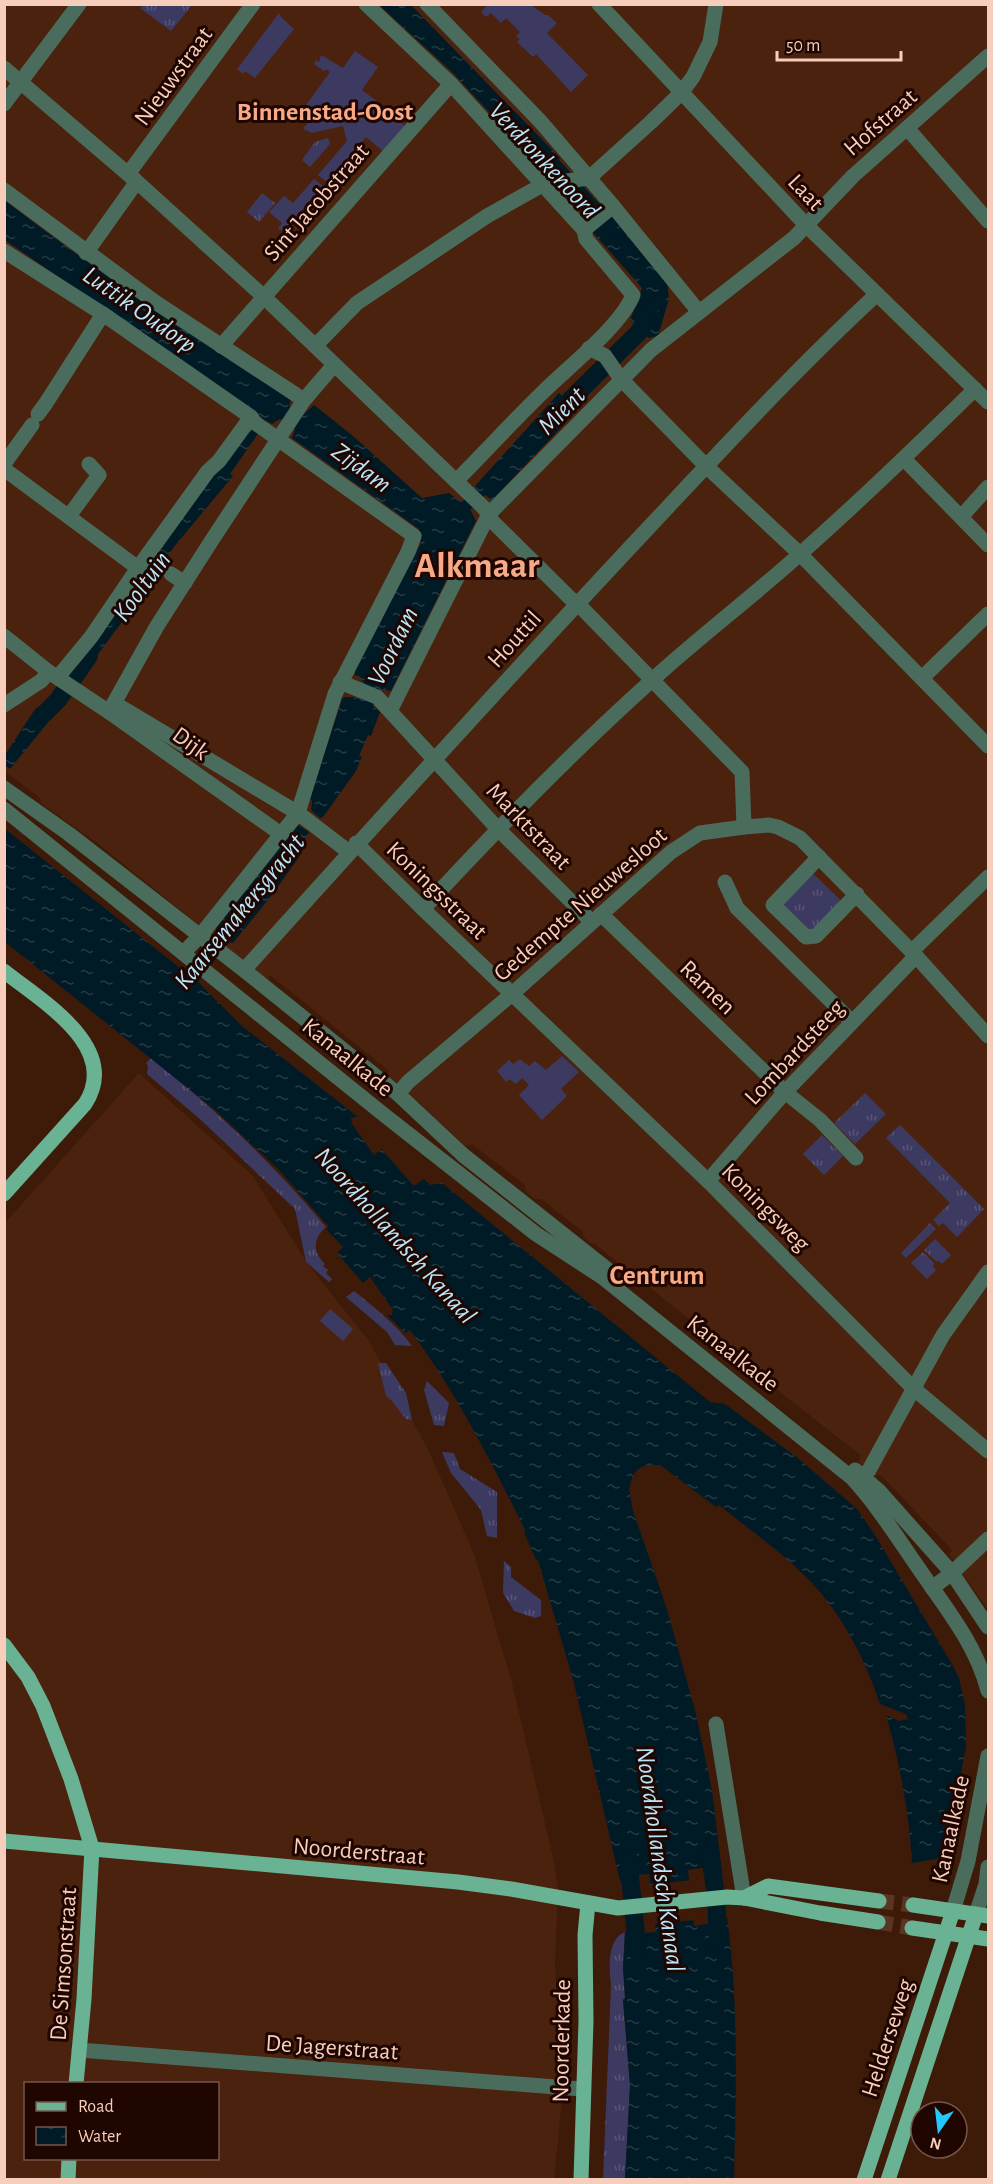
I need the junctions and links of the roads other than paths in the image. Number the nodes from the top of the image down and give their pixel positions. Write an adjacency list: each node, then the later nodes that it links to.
1 (79, 4): 9 (street)
2 (253, 4): 14 (street, Nieuwstraat)
3 (366, 4): 10 (street)
4 (427, 4): 15 (street)
5 (599, 4): 11 (street, Laat)
6 (716, 4): 11 (street)
7 (988, 56): 13 (street, Hofstraat)
8 (4, 68): 9 (street)
9 (21, 83): 12 (street); 14 (street)
10 (451, 84): 16 (street); 25 (street, Sint Jacobstraat)
11 (681, 93): 15 (street); 20 (street, Laat)
12 (4, 104)
13 (907, 128): 19 (street); 20 (street, Hofstraat)
14 (131, 177): 23 (street, Nieuwstraat); 25 (street)
15 (589, 178): 16 (street); 18 (street)
16 (544, 184): 21 (street); 29 (street)
17 (4, 189): 23 (street)
18 (613, 206): 21 (street); 26 (street)
19 (988, 221)
20 (809, 228): 24 (street, Laat); 26 (street, Hofstraat)
21 (586, 232): 30 (street)
22 (4, 251): 27 (street)
23 (86, 253): 28 (street)
24 (876, 294): 33 (street, Laat); 41 (street, Houttil)
25 (263, 296): 28 (street, Sint Jacobstraat); 29 (street)
26 (699, 312): 32 (street, Hofstraat)
27 (103, 314): 36 (street); 39 (street)
28 (221, 346): 35 (street)
29 (315, 346): 31 (street)
30 (589, 348): 32 (street); 43 (street)
31 (334, 365): 35 (street); 43 (street)
32 (621, 379): 41 (street); 45 (street)
33 (975, 389): 34 (street, Laat); 38 (street)
34 (988, 400)
35 (301, 404): 37 (street)
36 (257, 422): 37 (street); 50 (street)
37 (283, 432): 52 (street); 59 (street)
38 (904, 459): 47 (street); 49 (street)
39 (4, 464)
40 (89, 464): 46 (street)
41 (706, 466): 49 (street); 53 (street, Houttil)
42 (4, 469): 46 (street)
43 (461, 486): 45 (street)
44 (988, 487): 47 (street)
45 (487, 511): 53 (street); 62 (street)
46 (69, 516): 50 (street)
47 (961, 517): 48 (street)
48 (988, 545)
49 (801, 554): 56 (street); 58 (street)
50 (138, 568): 57 (street)
51 (171, 574): 52 (street)
52 (185, 582): 61 (street)
53 (578, 603): 58 (street); 64 (street, Houttil)
54 (988, 614): 56 (street)
55 (4, 636): 57 (street, Dijk)
56 (922, 678): 63 (street)
57 (61, 680): 60 (street); 61 (street, Dijk)
58 (652, 680): 68 (street); 69 (street)
59 (340, 682): 62 (street, Marktstraat); 67 (street)
60 (4, 705)
61 (112, 707): 67 (street, Dijk); 70 (street, Dijk)
62 (390, 711): 64 (street, Marktstraat)
63 (988, 746)
64 (435, 760): 69 (street, Marktstraat); 71 (street, Houttil)
65 (4, 788): 78 (street)
66 (4, 808): 80 (street)
67 (306, 819): 70 (street); 71 (street, Dijk)
68 (744, 827): 72 (street, Gedempte Nieuwesloot); 77 (street, Gedempte Nieuwesloot)
69 (497, 828): 76 (street); 77 (street, Marktstraat)
70 (281, 834): 78 (street)
71 (352, 847): 76 (street, Koningsstraat); 81 (street, Houttil)
72 (819, 857): 75 (street, Gedempte Nieuwesloot); 75 (street)
73 (988, 877): 79 (street, Lombardsteeg)
74 (725, 882): 84 (street)
75 (857, 894): 79 (street, Gedempte Nieuwesloot)
76 (423, 909): 83 (street, Koningsstraat)
77 (596, 918): 83 (street, Gedempte Nieuwesloot); 86 (street, Ramen)
78 (202, 938): 80 (street); 81 (street, Kanaalkade)
79 (914, 953): 84 (street, Lombardsteeg); 85 (street, Gedempte Nieuwesloot)
80 (187, 956): 97 (street, Kanaalkade)
81 (243, 970): 87 (street, Kanaalkade)
82 (4, 971): 90 (main road)
83 (512, 994): 87 (street, Gedempte Nieuwesloot); 89 (street, Koningsweg)
84 (851, 1021): 86 (street, Lombardsteeg)
85 (988, 1036)
86 (785, 1092): 88 (street, Ramen); 89 (street, Lombardsteeg)
87 (398, 1094): 94 (street, Kanaalkade)
88 (856, 1158)
89 (708, 1181): 92 (street, Koningsweg)
90 (4, 1194)
91 (988, 1272): 92 (street)
92 (913, 1388): 93 (street, Koningsweg); 94 (street)
93 (988, 1451)
94 (863, 1476): 96 (street, Kanaalkade)
95 (988, 1539): 96 (street)
96 (952, 1573): 97 (street); 98 (street, Kanaalkade)
97 (932, 1588): 100 (street, Kanaalkade)
98 (988, 1628)
99 (5, 1645): 104 (main road)
100 (988, 1688)
101 (716, 1724): 106 (street)
102 (988, 1756): 110 (street, Kanaalkade)
103 (4, 1841): 104 (main road, Noorderstraat)
104 (92, 1848): 108 (main road, Noorderstraat); 117 (main road, De Simsonstraat)
105 (988, 1867): 111 (street, Kanaalkade)
106 (744, 1898): 107 (main road); 108 (main road, Noorderstraat); 112 (main road)
107 (879, 1901)
108 (588, 1903): 119 (main road, Noorderkade)
109 (913, 1905): 110 (main road)
110 (953, 1911): 111 (main road); 114 (main road, Helderseweg)
111 (982, 1915): 115 (main road, Helderseweg)
112 (878, 1922)
113 (912, 1928): 114 (main road)
114 (946, 1933): 115 (main road); 123 (main road, Helderseweg)
115 (970, 1936): 116 (main road); 124 (main road, Helderseweg)
116 (988, 1939)
117 (79, 2050): 118 (main road, De Simsonstraat); 119 (street, De Jagerstraat)
118 (76, 2082)
119 (582, 2089): 122 (main road, Noorderkade)
120 (69, 2160): 121 (main road)
121 (68, 2180)
122 (581, 2180)
123 (864, 2180)
124 (888, 2180)

